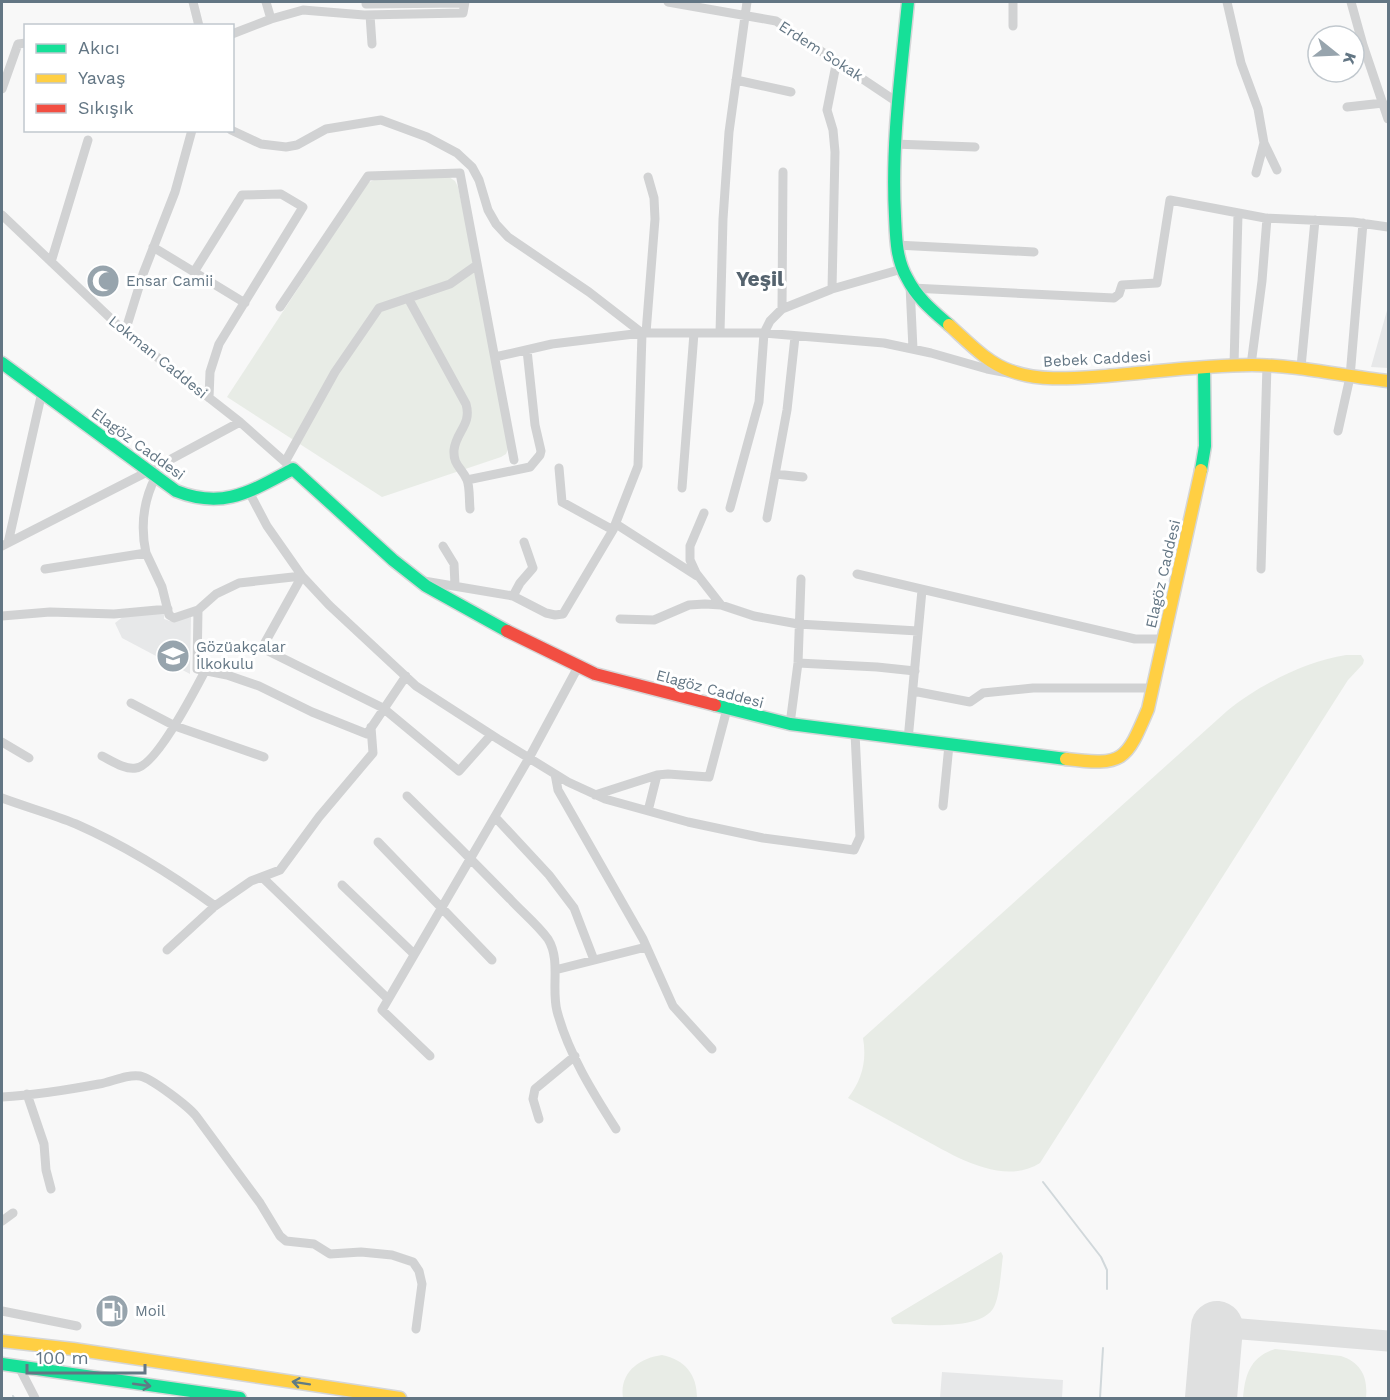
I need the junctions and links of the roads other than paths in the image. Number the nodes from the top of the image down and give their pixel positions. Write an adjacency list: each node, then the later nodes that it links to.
1 (194, 2): 14 (street)
2 (266, 2): 13 (street)
3 (366, 2): 4 (street)
4 (464, 2): 11 (street)
5 (668, 2): 12 (street, Erdem Sokak)
6 (747, 2): 12 (street)
7 (908, 2): 24 (street, Bebek Caddesi)
8 (1013, 2): 15 (street)
9 (1227, 2): 31 (street)
10 (1351, 2): 25 (street)
11 (370, 15): 13 (street); 18 (street)
12 (745, 15): 19 (street, Erdem Sokak); 21 (street)
13 (271, 19): 16 (street)
14 (199, 24)
15 (1013, 26)
16 (234, 33)
17 (24, 43): 20 (street)
18 (372, 44)
19 (837, 60): 24 (street, Erdem Sokak); 52 (street)
20 (4, 75): 22 (street)
21 (736, 80): 23 (street); 60 (street)
22 (2, 89)
23 (791, 92)
24 (897, 102): 32 (street, Bebek Caddesi)
25 (1385, 106): 26 (street); 27 (street)
26 (1347, 107)
27 (1389, 119)
28 (234, 131): 58 (street)
29 (191, 132): 45 (street)
30 (88, 140): 47 (street)
31 (1264, 143): 34 (street); 36 (street)
32 (894, 144): 33 (street); 44 (street, Bebek Caddesi)
33 (975, 147)
34 (1277, 170)
35 (783, 172): 56 (street)
36 (1256, 173)
37 (648, 177): 58 (street)
38 (1238, 214): 40 (street); 51 (street); 67 (street)
39 (2, 215): 47 (street, Lokman Caddesi)
40 (1267, 218): 41 (street); 68 (street)
41 (1316, 220): 42 (street); 70 (street)
42 (1363, 224): 43 (street); 73 (street)
43 (1389, 227)
44 (896, 245): 46 (street); 49 (street, Bebek Caddesi)
45 (153, 247): 50 (street); 57 (street)
46 (1034, 252)
47 (51, 262): 57 (street, Lokman Caddesi)
48 (477, 265): 53 (street); 55 (street); 65 (street)
49 (902, 269): 51 (street, Bebek Caddesi); 52 (street)
50 (194, 272): 54 (street); 54 (street)
51 (911, 287): 63 (street); 72 (street, Bebek Caddesi)
52 (832, 289): 56 (street)
53 (408, 298): 80 (street); 85 (street)
54 (245, 303): 76 (street)
55 (280, 307)
56 (782, 309): 61 (street)
57 (125, 332): 76 (street, Lokman Caddesi)
58 (644, 333): 59 (street); 64 (street); 92 (street)
59 (694, 333): 60 (street); 86 (street)
60 (720, 333): 61 (street)
61 (764, 333): 62 (street); 88 (street)
62 (795, 337): 63 (street); 83 (street)
63 (914, 349): 72 (street)
64 (527, 350): 65 (street); 85 (street)
65 (495, 357): 79 (street)
66 (2, 363): 75 (street, Elagöz Caddesi)
67 (1234, 365): 68 (street, Bebek Caddesi); 71 (street, Bebek Caddesi)
68 (1251, 365): 69 (street, Bebek Caddesi)
69 (1267, 365): 70 (street, Bebek Caddesi); 98 (street)
70 (1301, 367): 73 (street, Bebek Caddesi)
71 (1204, 368): 72 (street, Bebek Caddesi); 114 (street, Elagöz Caddesi)
72 (1019, 374)
73 (1350, 377): 74 (street, Bebek Caddesi); 78 (street)
74 (1389, 381)
75 (42, 392): 82 (street, Elagöz Caddesi); 94 (street)
76 (209, 398): 77 (street, Lokman Caddesi)
77 (240, 422): 80 (street, Lokman Caddesi); 82 (street)
78 (1338, 431)
79 (514, 460)
80 (289, 466): 87 (street, Elagöz Caddesi); 102 (street, Elagöz Caddesi)
81 (560, 468): 92 (street)
82 (152, 473): 87 (street, Elagöz Caddesi); 94 (street); 96 (street)
83 (775, 474): 84 (street); 91 (street)
84 (803, 477)
85 (467, 480): 89 (street)
86 (682, 488)
87 (249, 492): 100 (street)
88 (730, 508)
89 (470, 509)
90 (704, 513): 101 (street)
91 (767, 518)
92 (614, 527): 101 (street); 106 (street)
93 (524, 542): 106 (street)
94 (5, 544)
95 (444, 546): 104 (street)
96 (146, 552): 97 (street); 108 (street)
97 (45, 569)
98 (1261, 569)
99 (856, 574): 105 (street)
100 (302, 576): 109 (street); 119 (street); 123 (street)
101 (700, 578): 107 (street)
102 (418, 579): 104 (street); 116 (street, Elagöz Caddesi)
103 (801, 579): 112 (street)
104 (455, 585): 106 (street)
105 (922, 590): 113 (street); 114 (street)
106 (513, 596)
107 (721, 605): 111 (street); 112 (street)
108 (168, 609): 109 (street); 110 (street)
109 (198, 610): 117 (street)
110 (2, 616)
111 (620, 619)
112 (798, 624): 113 (street); 115 (street)
113 (918, 631): 118 (street)
114 (1164, 639): 120 (street, Elagöz Caddesi)
115 (798, 663): 118 (street); 125 (street)
116 (578, 667): 124 (street, Elagöz Caddesi); 136 (street)
117 (205, 671): 126 (street); 127 (street)
118 (915, 671): 121 (street)
119 (406, 676): 123 (street); 129 (street)
120 (1152, 688): 121 (street); 132 (street, Elagöz Caddesi)
121 (913, 691): 130 (street)
122 (131, 703): 126 (street)
123 (383, 708): 127 (street); 129 (street)
124 (727, 709): 125 (street, Elagöz Caddesi); 138 (street)
125 (790, 724): 128 (street, Elagöz Caddesi)
126 (175, 726): 133 (street); 134 (street)
127 (371, 727): 147 (street)
128 (855, 734): 130 (street, Elagöz Caddesi); 143 (street)
129 (491, 735): 136 (street)
130 (908, 740): 132 (street, Elagöz Caddesi)
131 (2, 742): 135 (street)
132 (949, 746): 142 (street)
133 (102, 756)
134 (264, 757)
135 (29, 758)
136 (529, 758): 137 (street); 144 (street)
137 (555, 774): 139 (street); 151 (street)
138 (657, 775): 139 (street); 143 (street)
139 (595, 795): 143 (street)
140 (407, 796): 146 (street)
141 (2, 798): 149 (street)
142 (943, 806)
143 (648, 811)
144 (495, 817): 146 (street); 155 (street)
145 (378, 842): 150 (street)
146 (471, 858): 150 (street); 156 (street)
147 (262, 877): 149 (street); 157 (street)
148 (342, 885): 153 (street)
149 (215, 906): 152 (street)
150 (442, 906): 153 (street); 154 (street)
151 (646, 946): 155 (street); 158 (street)
152 (167, 950)
153 (414, 954): 157 (street)
154 (492, 960)
155 (594, 960): 156 (street)
156 (555, 970): 160 (street)
157 (388, 999): 159 (street)
158 (712, 1049)
159 (430, 1056)
160 (575, 1056): 163 (street); 164 (street)
161 (27, 1094): 162 (street); 165 (street); 170 (street)
162 (2, 1097)
163 (539, 1119)
164 (616, 1129)
165 (51, 1189)
166 (13, 1213): 167 (street)
167 (2, 1221)
168 (2, 1311): 169 (street)
169 (77, 1326)
170 (416, 1329)
171 (2, 1341): 176 (street, one-way to 171)
172 (2, 1364): 173 (street)
173 (19, 1367): 174 (street); 175 (street, one-way to 175)
174 (35, 1398)
175 (240, 1398)
176 (400, 1398)

